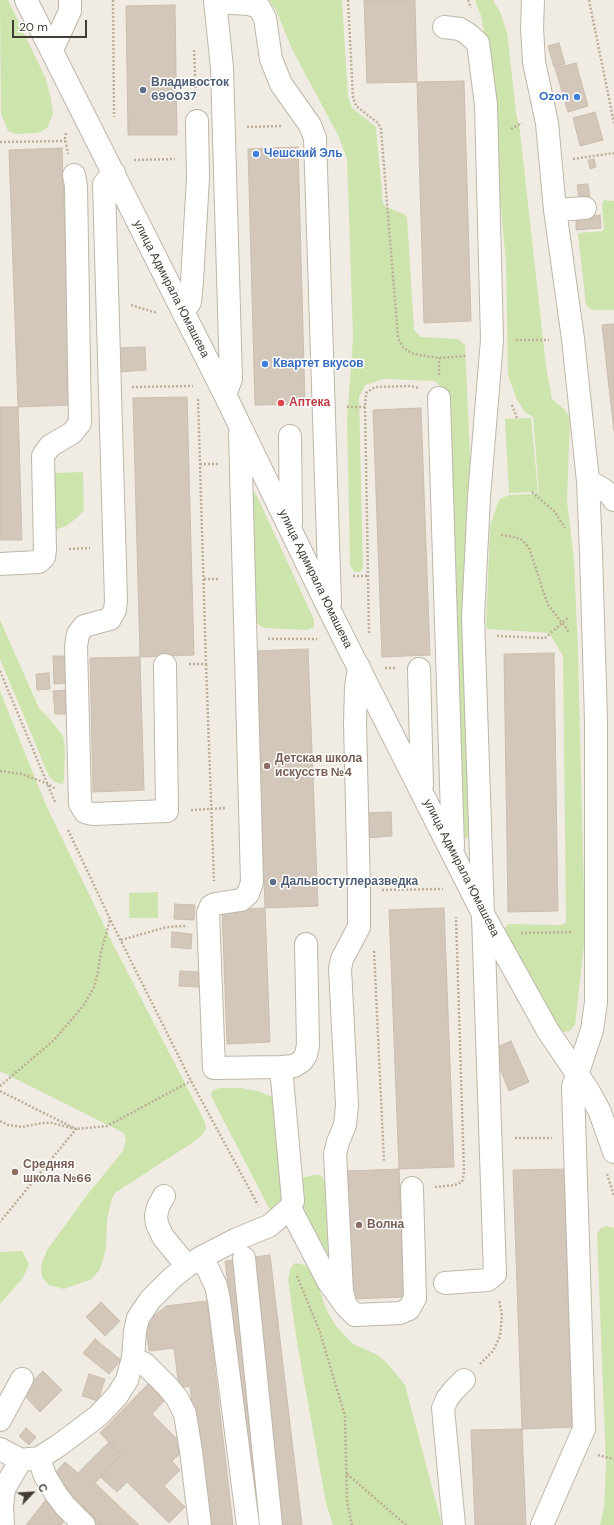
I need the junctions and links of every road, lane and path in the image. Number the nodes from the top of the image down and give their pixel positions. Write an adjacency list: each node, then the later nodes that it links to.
1 (26, 0): 10 (street, улица Адмирала Юмашева)
2 (70, 0): 10 (street)
3 (113, 0): 12 (path)
4 (348, 0): 31 (path)
5 (533, 0): 11 (street)
6 (589, 0): 14 (path)
7 (215, 1): 15 (street); 17 (street)
8 (444, 27): 18 (street)
9 (194, 46): 13 (path)
10 (52, 50): 24 (street, улица Адмирала Юмашева)
11 (543, 103): 18 (path); 27 (street)
12 (114, 117)
13 (197, 121): 22 (street)
14 (614, 124)
15 (310, 125): 17 (path); 46 (street)
16 (68, 128): 19 (path)
17 (223, 128): 35 (street)
18 (486, 129): 29 (street)
19 (65, 141): 20 (path); 25 (path)
20 (0, 142)
21 (614, 153): 23 (path)
22 (198, 158): 24 (path); 28 (street)
23 (584, 158)
24 (121, 166): 28 (street, улица Адмирала Юмашева); 33 (street)
25 (74, 175): 45 (street)
26 (585, 208): 27 (street)
27 (555, 210): 39 (street)
28 (183, 312): 35 (street, улица Адмирала Юмашева)
29 (492, 340): 30 (path); 43 (street)
30 (546, 340)
31 (439, 358)
32 (198, 386): 33 (path)
33 (110, 388): 60 (street)
34 (198, 394): 51 (path)
35 (225, 395): 37 (street, улица Адмирала Юмашева)
36 (439, 398): 48 (path); 62 (street)
37 (240, 426): 42 (street, улица Адмирала Юмашева); 49 (street)
38 (290, 436): 42 (street)
39 (588, 481): 41 (street); 76 (street)
40 (532, 492): 44 (path)
41 (614, 500)
42 (291, 529): 46 (street, улица Адмирала Юмашева)
43 (477, 534): 47 (street); 47 (path)
44 (567, 534)
45 (0, 564)
46 (330, 611): 53 (street, улица Адмирала Юмашева)
47 (474, 635): 67 (street)
48 (369, 637)
49 (246, 638): 50 (path); 65 (street)
50 (324, 639)
51 (206, 664): 52 (path); 65 (path)
52 (165, 665): 60 (street)
53 (359, 667): 58 (street, улица Адмирала Юмашева); 64 (street)
54 (419, 669): 58 (street)
55 (0, 671): 57 (path)
56 (0, 771): 57 (path)
57 (46, 783): 59 (path); 60 (path)
58 (422, 791): 62 (street, улица Адмирала Юмашева)
59 (56, 804)
60 (80, 804)
61 (66, 825): 68 (path)
62 (453, 854): 67 (street, улица Адмирала Юмашева)
63 (448, 889): 64 (path)
64 (359, 890): 69 (street)
65 (215, 904): 70 (street)
66 (456, 911): 86 (path)
67 (482, 912): 72 (street, улица Адмирала Юмашева); 83 (street)
68 (110, 919): 73 (path); 78 (path)
69 (359, 927): 85 (path); 96 (street)
70 (208, 929): 73 (path); 75 (street)
71 (575, 932): 72 (path)
72 (493, 933): 76 (street, улица Адмирала Юмашева)
73 (120, 940): 77 (path)
74 (306, 944): 75 (street)
75 (282, 1067): 88 (street)
76 (577, 1072): 82 (street); 84 (street, улица Адмирала Юмашева)
77 (191, 1081): 81 (path); 90 (path)
78 (0, 1086)
79 (0, 1091): 81 (path)
80 (0, 1121): 81 (path)
81 (76, 1129): 89 (path)
82 (574, 1137): 83 (path); 112 (street)
83 (490, 1138): 93 (street)
84 (614, 1152)
85 (384, 1162)
86 (412, 1188): 96 (street)
87 (164, 1196): 92 (street)
88 (290, 1208): 90 (street); 96 (street)
89 (0, 1222)
90 (269, 1226): 92 (street)
91 (244, 1258): 108 (street)
92 (193, 1262): 97 (street); 107 (street)
93 (495, 1274): 95 (street); 99 (path)
94 (296, 1275): 103 (path)
95 (445, 1283)
96 (346, 1306)
97 (133, 1358): 102 (street); 106 (street)
98 (22, 1379): 100 (street)
99 (464, 1380): 111 (street)
100 (0, 1420)
101 (0, 1449): 102 (street)
102 (30, 1459): 104 (street); 105 (street)
103 (346, 1474): 109 (path); 110 (path)
104 (3, 1525)
105 (84, 1525)
106 (200, 1525)
107 (248, 1525)
108 (270, 1525)
109 (352, 1525)
110 (406, 1525)
111 (454, 1525)
112 (542, 1525)

